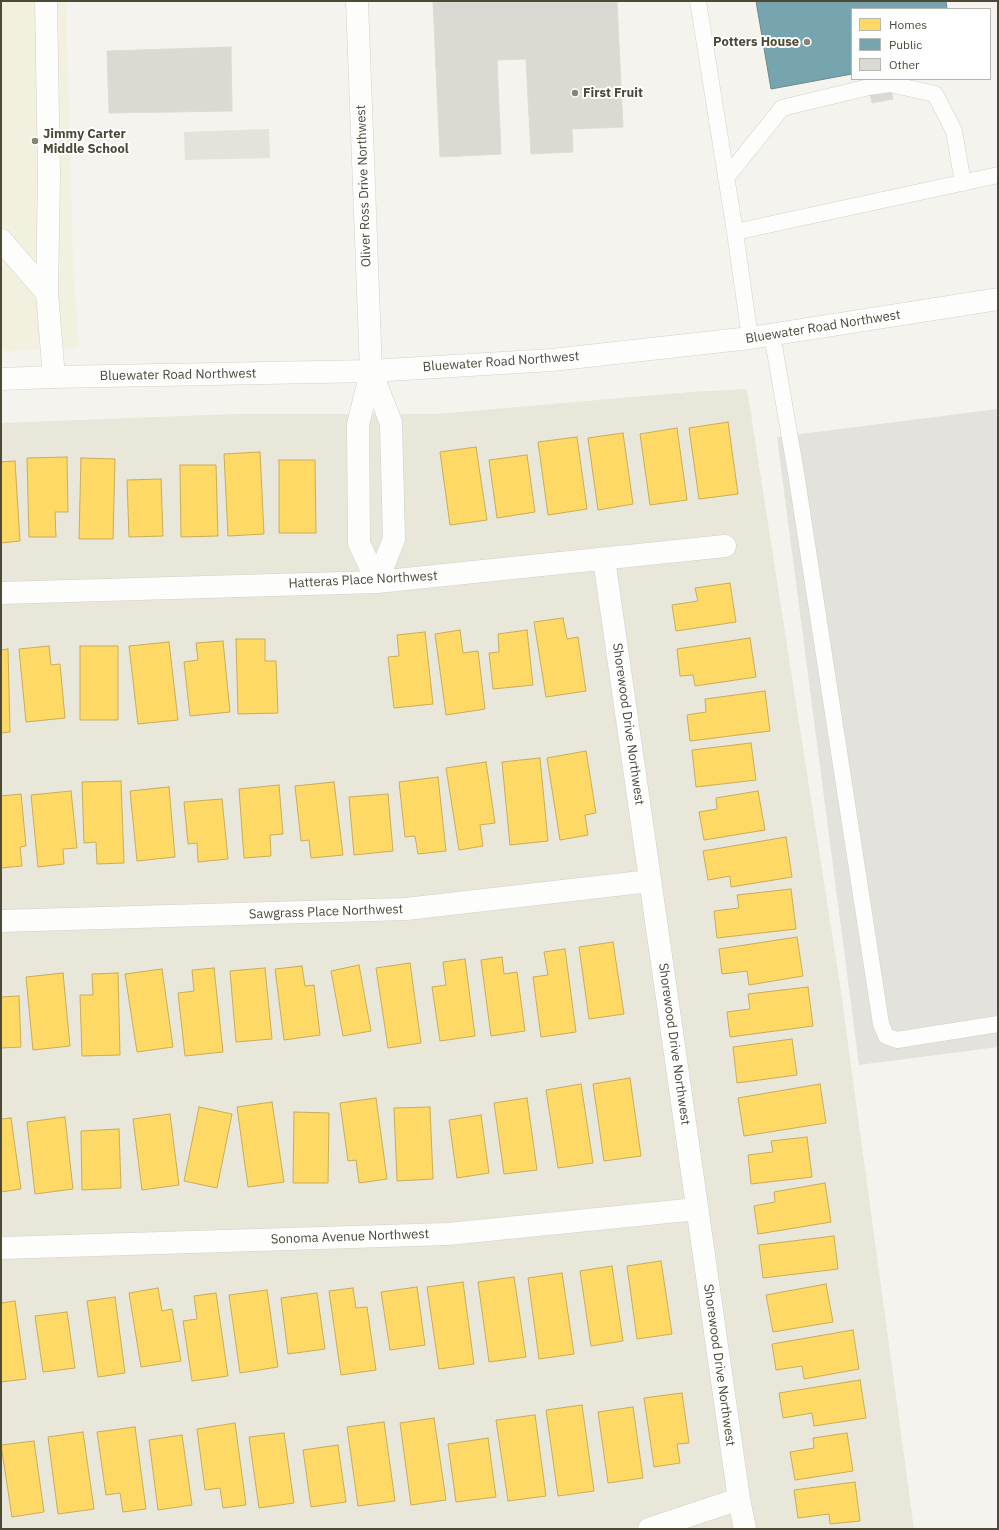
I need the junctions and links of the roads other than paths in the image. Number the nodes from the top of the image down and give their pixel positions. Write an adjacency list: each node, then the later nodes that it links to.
1 (46, 1): 9 (street)
2 (357, 1): 13 (street, Oliver Ross Drive Northwest)
3 (698, 1): 5 (lane)
4 (998, 175): 6 (lane)
5 (726, 178): 6 (lane); 7 (lane)
6 (963, 183): 7 (lane)
7 (735, 232): 12 (lane)
8 (1, 240): 9 (street)
9 (47, 293): 14 (street)
10 (998, 299): 11 (street, Bluewater Road Northwest)
11 (772, 334): 12 (street, Bluewater Road Northwest); 22 (lane)
12 (750, 338): 13 (street, Bluewater Road Northwest)
13 (371, 371): 14 (street, Bluewater Road Northwest); 18 (street); 18 (street)
14 (54, 377): 15 (street, Bluewater Road Northwest)
15 (1, 379)
16 (724, 546): 17 (street, Hatteras Place Northwest)
17 (604, 559): 18 (street, Hatteras Place Northwest); 20 (street, Shorewood Drive Northwest)
18 (377, 582): 19 (street, Hatteras Place Northwest)
19 (1, 593)
20 (650, 881): 21 (street, Sawgrass Place Northwest); 23 (street, Shorewood Drive Northwest)
21 (1, 921)
22 (998, 1024)
23 (697, 1209): 24 (street, Sonoma Avenue Northwest); 25 (street, Shorewood Drive Northwest)
24 (1, 1248)
25 (739, 1499): 26 (street); 27 (street, Shorewood Drive Northwest)
26 (648, 1529)
27 (744, 1529)

